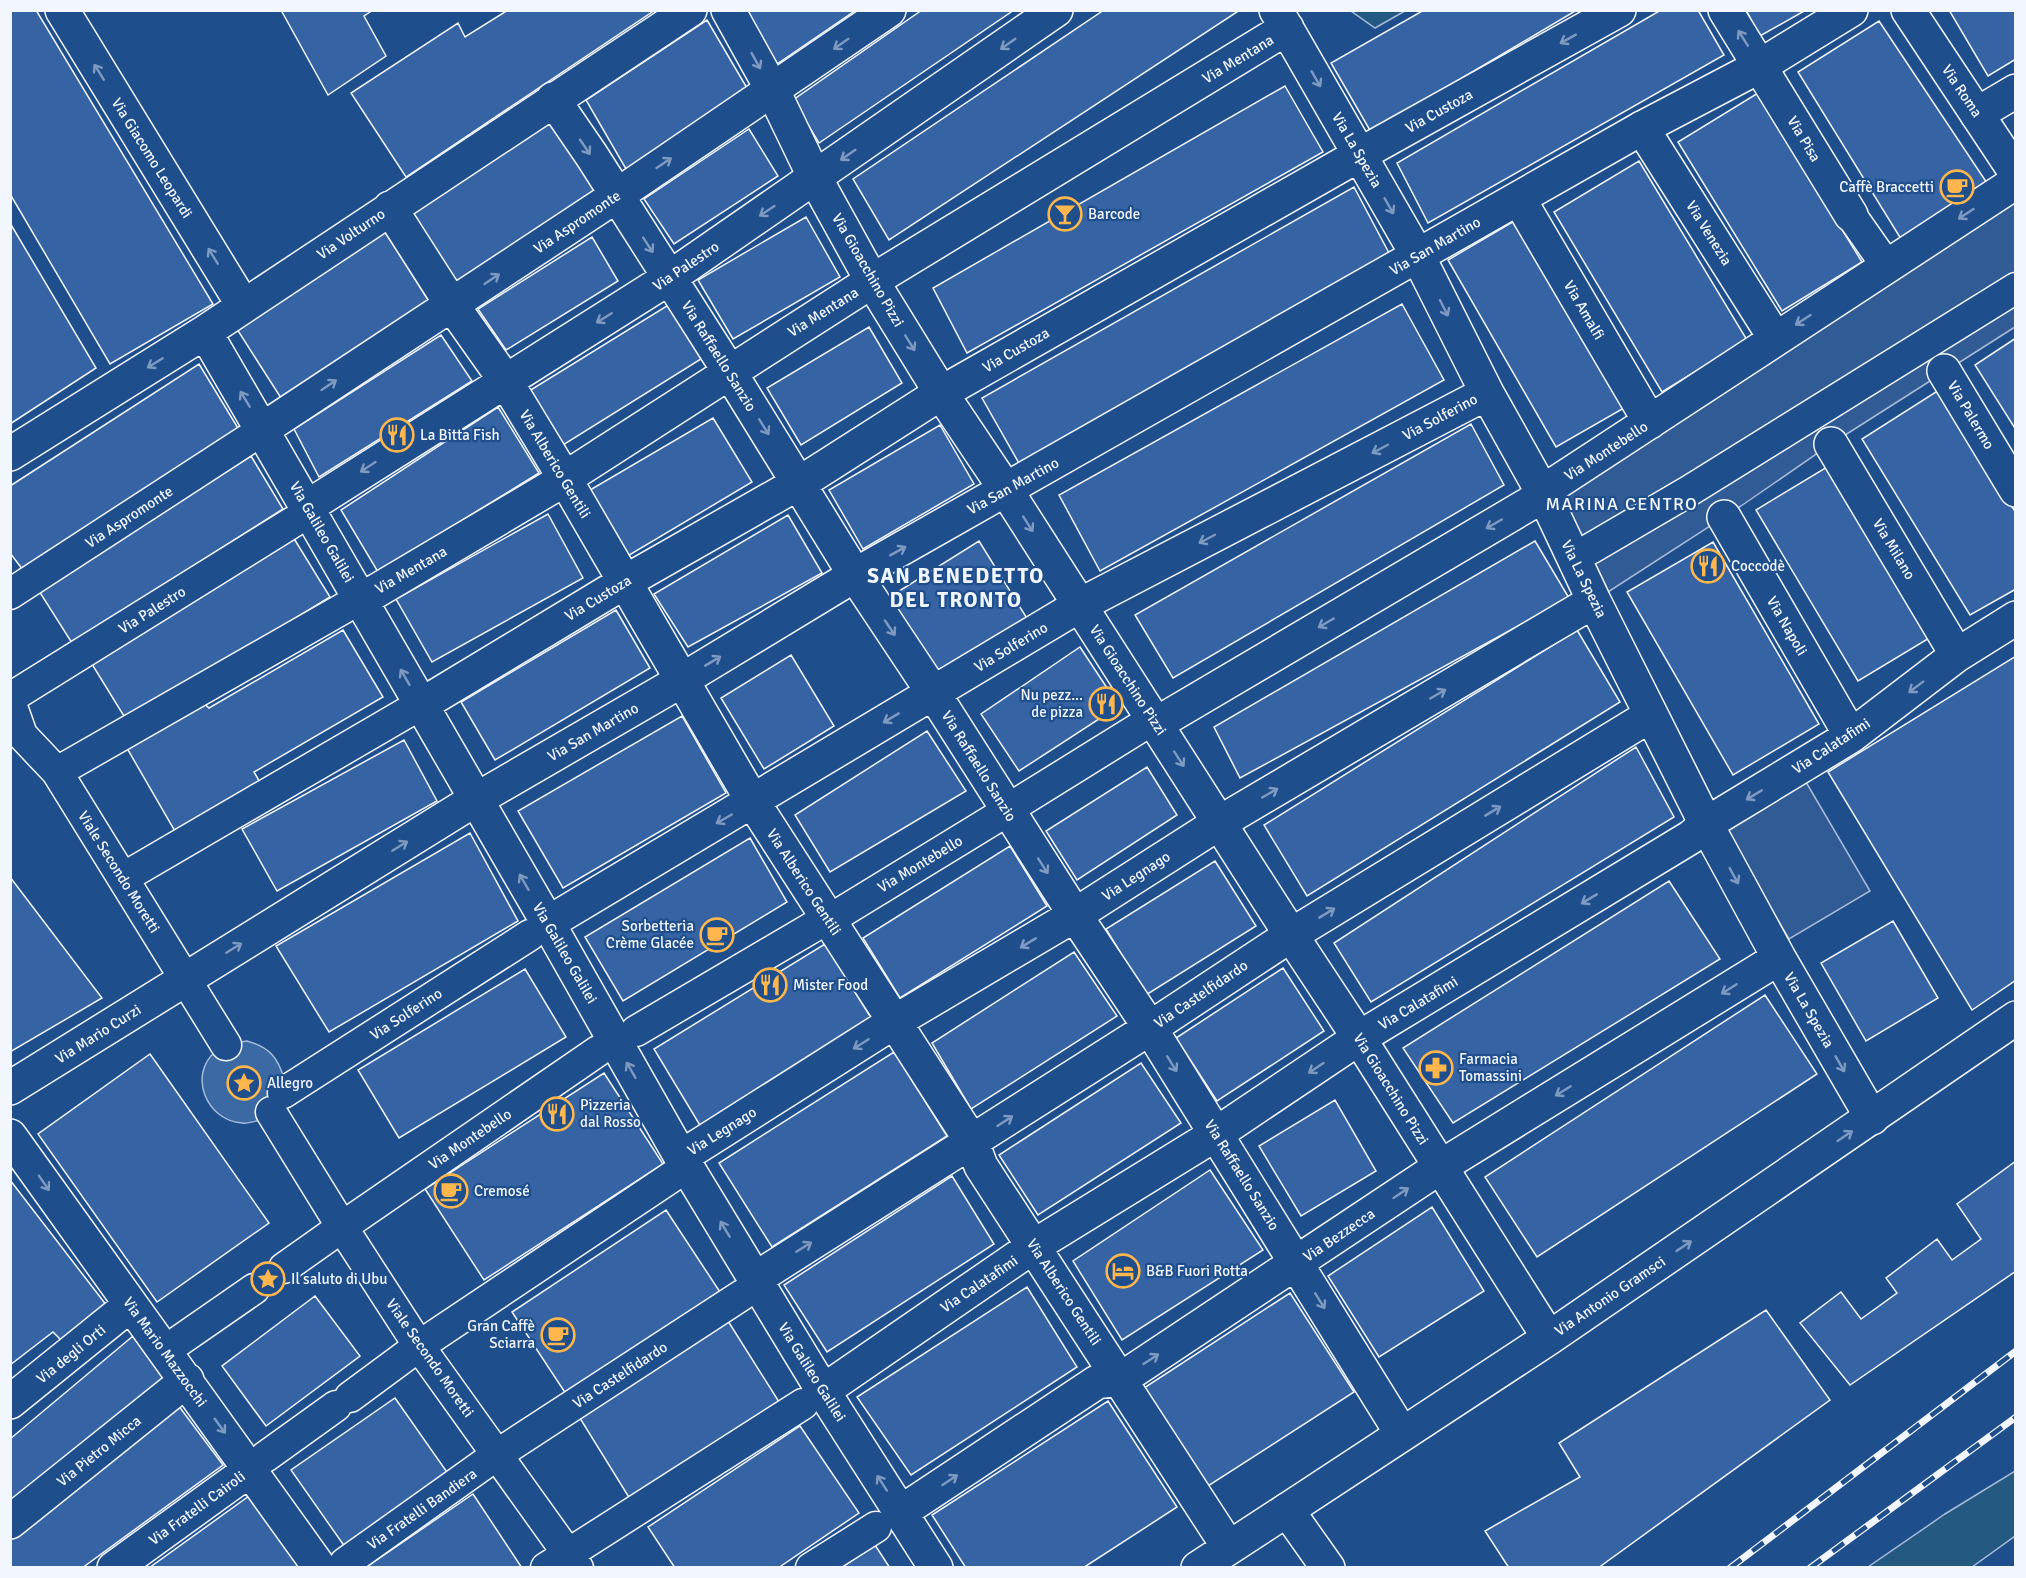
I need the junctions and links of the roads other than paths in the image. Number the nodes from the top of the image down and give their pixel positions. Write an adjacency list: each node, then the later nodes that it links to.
1 (62, 10): 31 (street, Via Giacomo Leopardi, one-way to 1)
2 (690, 10): 14 (street, Via Volturno)
3 (728, 10): 12 (street, Via Gioacchino Pizzi, one-way to 12)
4 (889, 10): 12 (street, Via Aspromonte, one-way to 12)
5 (1056, 10): 19 (street, Via Palestro, one-way to 19)
6 (1619, 10): 17 (street, Via Custoza, one-way to 17)
7 (1725, 10): 11 (street, Via Pisa, one-way to 7)
8 (1851, 10): 11 (street, Via San Martino)
9 (1908, 10): 15 (street, Via Roma)
10 (1282, 19): 17 (street, Via La Spezia, one-way to 17); 28 (street, Via Mentana)
11 (1760, 66): 16 (street, Via San Martino); 24 (street, Via Pisa)
12 (773, 91): 19 (street, Via Gioacchino Pizzi); 21 (street, Via Aspromonte, one-way to 12)
13 (2016, 91): 15 (street)
14 (553, 99): 21 (street, Via Raffaello Sanzio, one-way to 21); 23 (street, Via Volturno)
15 (1977, 114): 18 (street, Via Roma)
16 (1642, 128): 22 (street, Via San Martino); 33 (street, Via Venezia)
17 (1359, 155): 25 (street, Via La Spezia, one-way to 25); 37 (street, Via Custoza)
18 (2016, 173)
19 (815, 178): 27 (street, Via Palestro, one-way to 27); 28 (street, Via Gioacchino Pizzi)
20 (2016, 182): 26 (street, Via Montebello, one-way to 26)
21 (616, 196): 27 (street, Via Raffaello Sanzio, one-way to 27); 30 (street, Via Aspromonte, one-way to 21)
22 (1519, 198): 25 (street, Via San Martino); 39 (street, Via Amalfi)
23 (390, 208): 30 (street, Via Alberico Gentili); 31 (street, Via Volturno)
24 (1851, 215): 26 (street, Via Pisa)
25 (1418, 256): 38 (street, Via La Spezia, one-way to 38); 45 (street, Via San Martino)
26 (1886, 266): 33 (street, Via Montebello, one-way to 33)
27 (669, 278): 35 (street, Via Raffaello Sanzio); 36 (street, Via Palestro, one-way to 36)
28 (872, 281): 35 (street, Via Mentana); 37 (street, Via Gioacchino Pizzi, one-way to 37)
29 (2016, 288): 50 (street)
30 (452, 305): 36 (street, Via Alberico Gentili); 40 (street, Via Aspromonte, one-way to 30)
31 (243, 306): 32 (street, Via Volturno)
32 (205, 332): 40 (street, Via Galileo Galilei, one-way to 32); 42 (street, Via Volturno, one-way to 42)
33 (1775, 338): 39 (street, Via Montebello)
34 (1944, 371): 46 (street, Via Palermo)
35 (729, 372): 43 (street, Via Mentana); 44 (street, Via Raffaello Sanzio, one-way to 44)
36 (505, 380): 43 (street, Via Alberico Gentili); 48 (street, Via Palestro, one-way to 48)
37 (941, 393): 44 (street, Via Custoza); 45 (street, Via Gioacchino Pizzi)
38 (1487, 393): 47 (street, Via La Spezia); 56 (street, Via Solferino, one-way to 56)
39 (1650, 422): 47 (street, Via Montebello)
40 (255, 435): 48 (street, Via Galileo Galilei); 53 (street, Via Aspromonte)
41 (1831, 444): 58 (street, Via Milano)
42 (10, 454)
43 (565, 479): 52 (street, Via Alberico Gentili); 55 (street, Via Mentana)
44 (799, 483): 51 (street, Via Raffaello Sanzio); 52 (street, Via Custoza)
45 (1006, 490): 51 (street, Via San Martino, one-way to 45); 56 (street, Via Gioacchino Pizzi, one-way to 56)
46 (2016, 490)
47 (1543, 493): 54 (street, Via La Spezia); 64 (street, Via Montebello, one-way to 64)
48 (300, 515): 55 (street, Via Galileo Galilei); 61 (street, Via Palestro)
49 (1724, 517): 66 (street, Via Napoli)
50 (1590, 549)
51 (855, 575): 59 (street, Via San Martino, one-way to 51); 60 (street, Via Raffaello Sanzio, one-way to 60)
52 (623, 582): 59 (street, Via Alberico Gentili); 62 (street, Via Custoza)
53 (10, 594)
54 (1594, 601): 63 (street, Via La Spezia); 70 (street, Via Legnago, one-way to 54)
55 (352, 604): 62 (street, Via Galileo Galilei, one-way to 55); 67 (street)
56 (1080, 605): 60 (street, Via Solferino); 64 (street, Via Gioacchino Pizzi)
57 (2016, 618): 58 (street, Via Calatafimi)
58 (1957, 655): 66 (street, Via Calatafimi, one-way to 66)
59 (681, 681): 68 (street, Via San Martino); 69 (street, Via Alberico Gentili)
60 (934, 694): 69 (street, Via Solferino, one-way to 69); 73 (street, Via Raffaello Sanzio, one-way to 73)
61 (10, 699): 65 (street, Viale Secondo Moretti)
62 (414, 709): 68 (street, Via Galileo Galilei); 72 (street)
63 (1651, 715): 71 (street, Via La Spezia); 75 (street, Via Castelfidardo, one-way to 63)
64 (1149, 725): 70 (street, Via Gioacchino Pizzi, one-way to 70); 81 (street, Via Montebello)
65 (16, 730): 67 (street, Viale Secondo Moretti)
66 (1851, 736): 71 (street, Via Calatafimi, one-way to 71)
67 (57, 772): 72 (street, Viale Secondo Moretti)
68 (476, 799): 74 (street, Via Galileo Galilei, one-way to 68); 77 (street, Via San Martino, one-way to 68)
69 (753, 802): 74 (street, Via Solferino, one-way to 74); 79 (street, Via Alberico Gentili)
70 (1219, 822): 73 (street, Via Legnago); 75 (street, Via Gioacchino Pizzi)
71 (1706, 824): 76 (street, Via La Spezia, one-way to 76); 82 (street, Via Calatafimi, one-way to 82)
72 (123, 878): 77 (street, Viale Secondo Moretti)
73 (1075, 915): 79 (street, Via Legnago, one-way to 79); 80 (street, Via Raffaello Sanzio)
74 (539, 929): 86 (street, Via Solferino); 91 (street, Via Galileo Galilei, one-way to 74)
75 (1291, 935): 80 (street, Via Castelfidardo); 82 (street, Via Gioacchino Pizzi)
76 (1779, 958): 87 (street, Via La Spezia, one-way to 87); 92 (street, Via Bezzecca, one-way to 92)
77 (184, 979): 83 (street, Viale Secondo Moretti); 85 (street, Via Mario Curzi)
78 (2016, 1018): 87 (street, Via Antonio Gramsci)
79 (894, 1022): 90 (street, Via Alberico Gentili); 91 (street, Via Legnago, one-way to 91)
80 (1150, 1028): 88 (street, Via Raffaello Sanzio, one-way to 88); 90 (street, Via Castelfidardo, one-way to 80)
81 (636, 1031)
82 (1359, 1038): 88 (street, Via Calatafimi, one-way to 88); 92 (street, Via Gioacchino Pizzi)
83 (226, 1046)
84 (598, 1051): 93 (street, Via Montebello)
85 (10, 1088)
86 (277, 1103): 93 (street, Viale Secondo Moretti)
87 (1872, 1118): 100 (street, Via Antonio Gramsci, one-way to 87)
88 (1216, 1134): 94 (street, Via Calatafimi); 95 (street, Via Raffaello Sanzio)
89 (10, 1136): 99 (street, Via Mario Mazzocchi, one-way to 99)
90 (972, 1142): 94 (street, Via Alberico Gentili); 97 (street, Via Castelfidardo, one-way to 90)
91 (677, 1166): 97 (street, Via Galileo Galilei, one-way to 91); 102 (street, Via Legnago)
92 (1440, 1167): 95 (street, Via Bezzecca, one-way to 92); 100 (street, Via Gioacchino Pizzi)
93 (342, 1227): 96 (street, Via Montebello); 102 (street, Viale Secondo Moretti)
94 (1034, 1246): 103 (street, Via Alberico Gentili); 105 (street, Via Calatafimi)
95 (1297, 1263): 103 (street, Via Bezzecca, one-way to 95); 107 (street, Via Raffaello Sanzio, one-way to 107)
96 (284, 1268)
97 (749, 1287): 105 (street, Via Galileo Galilei); 108 (street, Via Castelfidardo)
98 (254, 1289): 101 (street)
99 (130, 1305): 104 (street, Via Mario Mazzocchi); 106 (street, Via degli Orti)
100 (1549, 1338): 107 (street, Via Antonio Gramsci)
101 (179, 1341)
102 (419, 1346): 108 (street, Viale Secondo Moretti); 109 (street, Via Legnago)
103 (1121, 1379): 111 (street, Via Bezzecca, one-way to 103); 113 (street, Via Alberico Gentili)
104 (187, 1380): 109 (street, Via Mario Mazzocchi, one-way to 109); 112 (street, Via Pietro Micca)
105 (813, 1397): 111 (street, Via Galileo Galilei, one-way to 105); 114 (street, Via Calatafimi)
106 (10, 1402)
107 (1402, 1434): 110 (street, Via Antonio Gramsci)
108 (498, 1454): 114 (street, Viale Secondo Moretti); 115 (street, Via Fratelli Bandiera)
109 (258, 1463): 115 (street, Via Mario Mazzocchi); 116 (street, Via Fratelli Cairoli)
110 (1287, 1510): 113 (street, Via Antonio Gramsci); 120 (street)
111 (889, 1520): 117 (street, Via Bezzecca); 118 (street, Via Galileo Galilei)
112 (10, 1522)
113 (1227, 1549): 119 (street, Via Antonio Gramsci)
114 (564, 1563)
115 (333, 1565)
116 (114, 1568)
117 (811, 1568)
118 (936, 1568)
119 (1198, 1568)
120 (1328, 1568)

